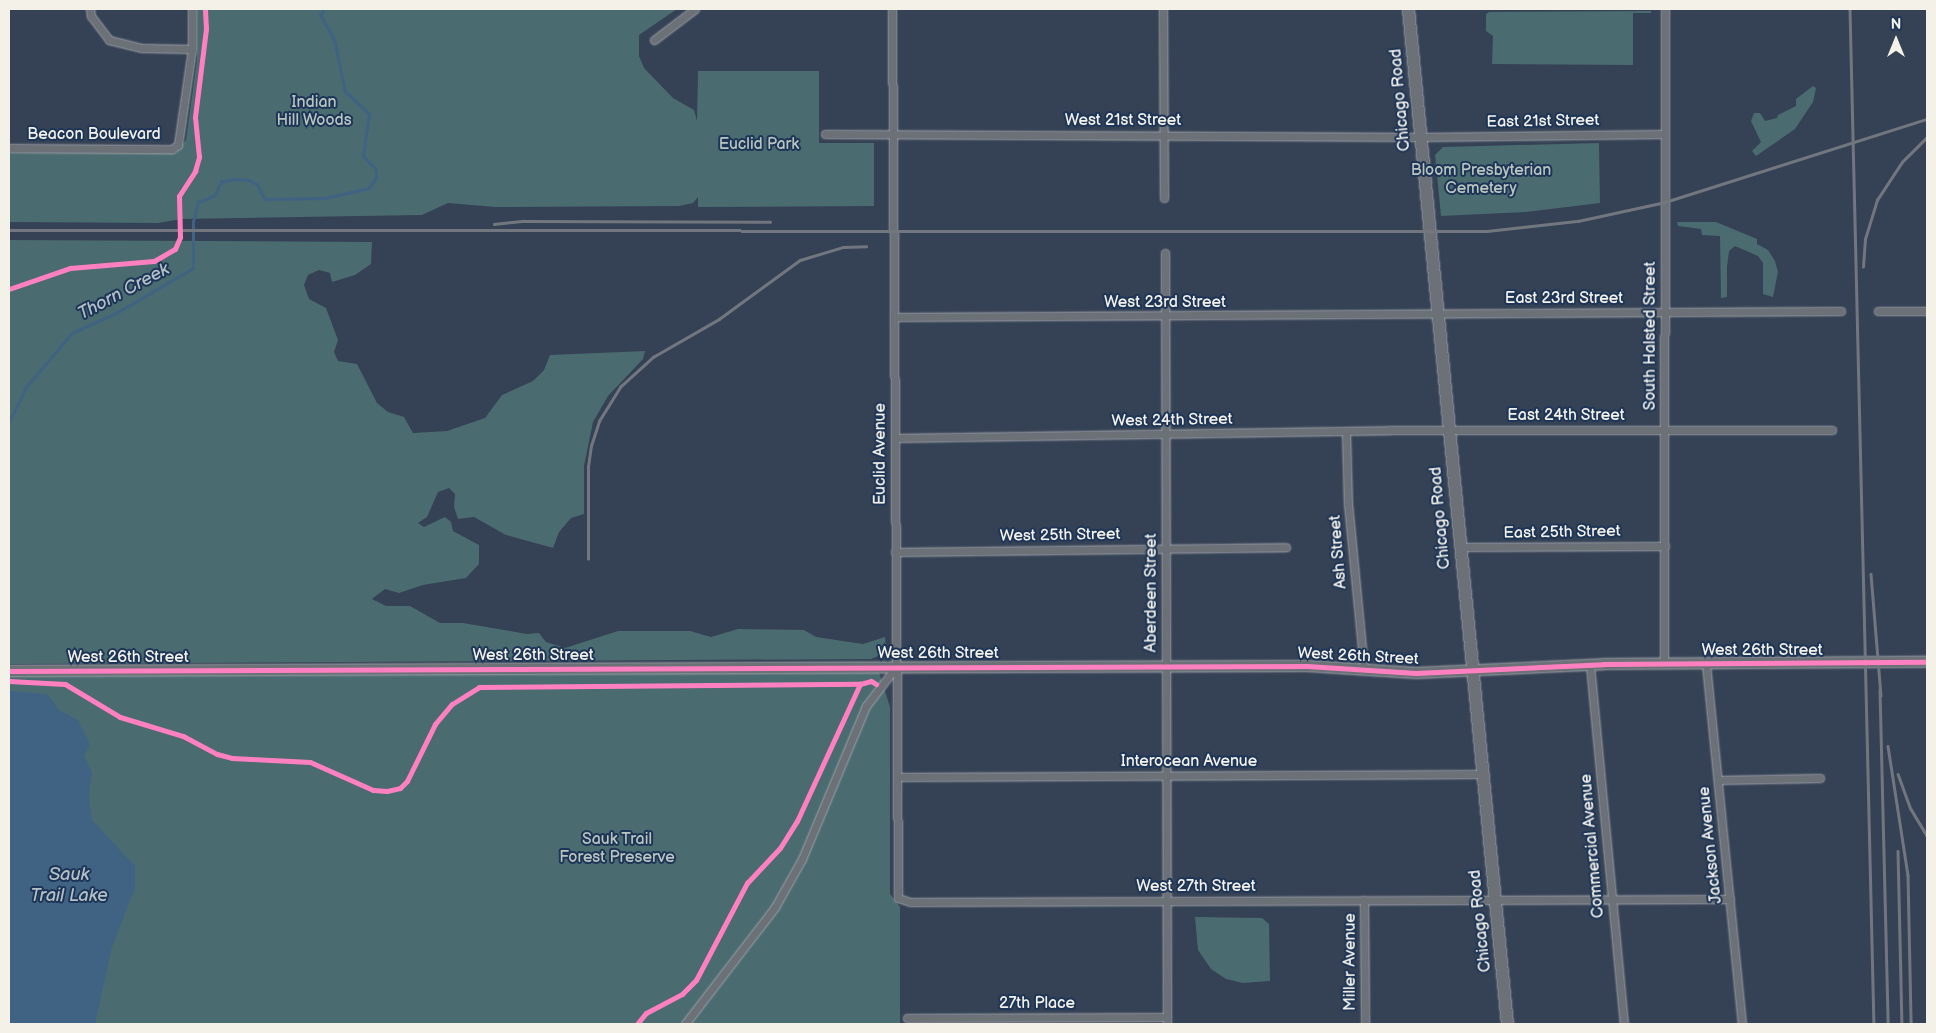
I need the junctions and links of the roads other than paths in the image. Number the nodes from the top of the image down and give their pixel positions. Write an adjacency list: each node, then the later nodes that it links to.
1 (90, 9): 9 (street)
2 (192, 9): 9 (street)
3 (695, 9): 8 (street)
4 (892, 9): 13 (street, Euclid Avenue)
5 (1163, 9): 11 (street)
6 (1408, 9): 14 (main road, Chicago Road)
7 (1665, 9): 12 (street, South Halsted Street)
8 (654, 40)
9 (192, 49): 15 (street, Beacon Boulevard)
10 (826, 134): 13 (street, West 21st Street)
11 (1164, 134): 13 (street, West 21st Street); 14 (street, West 21st Street); 16 (street)
12 (1665, 134): 14 (street, East 21st Street); 22 (street, South Halsted Street)
13 (892, 135): 23 (street, Euclid Avenue)
14 (1420, 137): 21 (main road, Chicago Road)
15 (9, 148)
16 (1164, 198)
17 (1165, 253): 24 (street, Aberdeen Street)
18 (1927, 310): 20 (street)
19 (1841, 311): 22 (street, East 23rd Street)
20 (1878, 311)
21 (1437, 312): 22 (street, East 23rd Street); 24 (street, West 23rd Street); 25 (main road, Chicago Road)
22 (1665, 313): 27 (street, South Halsted Street)
23 (894, 317): 24 (street, West 23rd Street); 30 (street, Euclid Avenue)
24 (1165, 317): 29 (street, Aberdeen Street)
25 (1449, 430): 27 (street, East 24th Street); 28 (street, West 24th Street); 33 (main road, Chicago Road)
26 (1832, 430): 27 (street, East 24th Street)
27 (1665, 431): 31 (street, South Halsted Street)
28 (1346, 433): 29 (street, West 24th Street); 42 (street, Ash Street)
29 (1165, 434): 30 (street, West 24th Street); 34 (street, Aberdeen Street)
30 (895, 438): 35 (street, Euclid Avenue)
31 (1665, 546): 33 (street, East 25th Street); 37 (street, South Halsted Street)
32 (1286, 547): 34 (street, West 25th Street)
33 (1460, 547): 44 (main road, Chicago Road)
34 (1166, 548): 35 (street, West 25th Street); 41 (street, Aberdeen Street)
35 (895, 552): 40 (street, Euclid Avenue)
36 (1927, 662): 38 (street, West 26th Street)
37 (1664, 664): 38 (street, West 26th Street); 39 (street, West 26th Street)
38 (1706, 664): 49 (street, Jackson Avenue)
39 (1590, 665): 44 (street, West 26th Street); 52 (street, Commercial Avenue)
40 (896, 666): 41 (street, West 26th Street); 43 (street, West 26th Street); 47 (street, Euclid Avenue); 58 (street)
41 (1166, 666): 42 (street, West 26th Street); 46 (street, Aberdeen Street)
42 (1364, 669): 44 (street, West 26th Street)
43 (9, 671)
44 (1472, 671): 45 (main road, Chicago Road)
45 (1481, 774): 46 (street, Interocean Avenue); 55 (main road, Chicago Road)
46 (1166, 776): 47 (street, Interocean Avenue); 53 (street, Aberdeen Street)
47 (897, 777): 50 (street, Euclid Avenue)
48 (1820, 778): 49 (street)
49 (1718, 780): 51 (street, Jackson Avenue)
50 (898, 898): 53 (street, West 27th Street)
51 (1730, 898): 52 (street, West 27th Street); 62 (street, Jackson Avenue)
52 (1611, 899): 55 (street, West 27th Street); 61 (street, Commercial Avenue)
53 (1167, 900): 54 (street, West 27th Street); 57 (street, Aberdeen Street)
54 (1364, 900): 55 (street, West 27th Street); 59 (street, Miller Avenue)
55 (1495, 900): 60 (main road, Chicago Road)
56 (907, 1018): 57 (street, 27th Place)
57 (1167, 1021)
58 (685, 1024)
59 (1365, 1024)
60 (1507, 1024)
61 (1624, 1024)
62 (1742, 1024)

